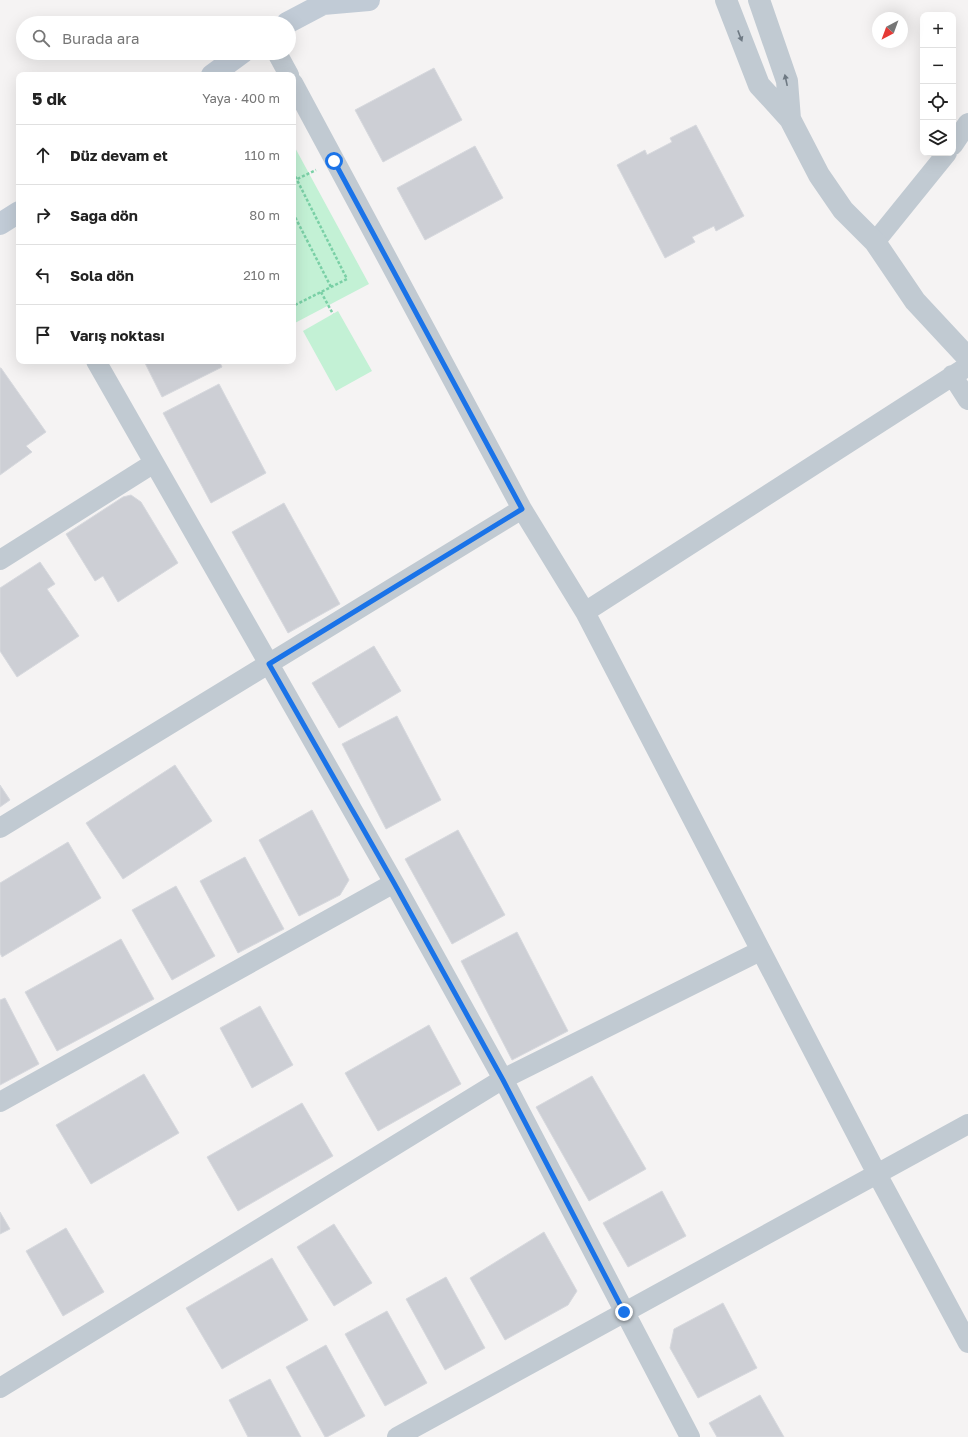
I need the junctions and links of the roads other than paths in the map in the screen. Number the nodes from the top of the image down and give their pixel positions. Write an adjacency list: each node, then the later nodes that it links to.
1 (369, 0): 4 (main road)
2 (726, 0): 11 (street, one-way to 11)
3 (759, 0): 11 (street, one-way to 3)
4 (324, 2): 5 (main road)
5 (296, 18)
6 (232, 60): 8 (main road)
7 (281, 60): 9 (street)
8 (216, 72)
9 (287, 72)
10 (296, 89): 21 (street)
11 (790, 119): 15 (street)
12 (968, 123): 13 (street)
13 (956, 141)
14 (945, 156): 15 (street)
15 (875, 242): 16 (street)
16 (968, 358)
17 (98, 364): 20 (street)
18 (960, 371): 19 (street); 23 (street)
19 (968, 400)
20 (154, 463): 22 (street); 24 (street)
21 (522, 509): 23 (street); 24 (street)
22 (0, 560)
23 (584, 612): 27 (street)
24 (269, 664): 25 (street); 26 (street)
25 (0, 828)
26 (394, 883): 28 (street); 29 (street)
27 (760, 951): 28 (street); 31 (street)
28 (503, 1080): 32 (street); 34 (street)
29 (0, 1102)
30 (968, 1124): 31 (street)
31 (877, 1174): 32 (street); 33 (street)
32 (624, 1312): 35 (street); 36 (street)
33 (968, 1343)
34 (0, 1388)
35 (397, 1437)
36 (690, 1437)

